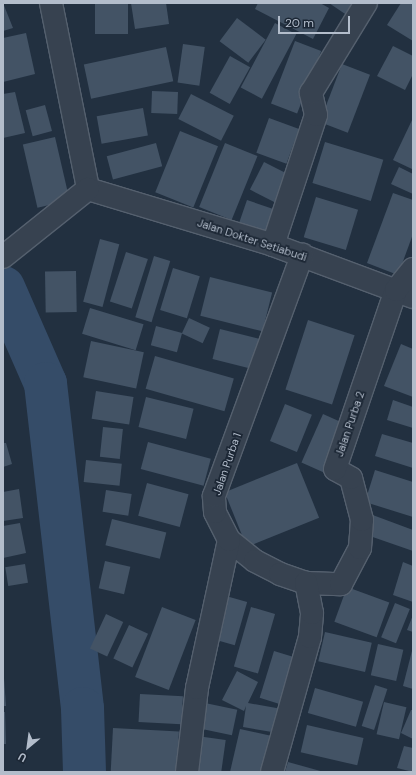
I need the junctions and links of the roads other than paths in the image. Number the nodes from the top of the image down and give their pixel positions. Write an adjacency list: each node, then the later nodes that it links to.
1 (51, 3): 3 (street)
2 (366, 3): 4 (street)
3 (88, 190): 4 (street, Jalan Dokter Setiabudi); 6 (street)
4 (273, 245): 5 (street, Jalan Dokter Setiabudi)
5 (302, 255): 8 (street, Jalan Dokter Setiabudi); 9 (street, Jalan Purba 1)
6 (3, 257)
7 (413, 269): 8 (street)
8 (405, 293): 10 (street, Jalan Purba 2)
9 (229, 540): 10 (street); 11 (street)
10 (306, 583): 12 (street)
11 (187, 772)
12 (272, 772)

